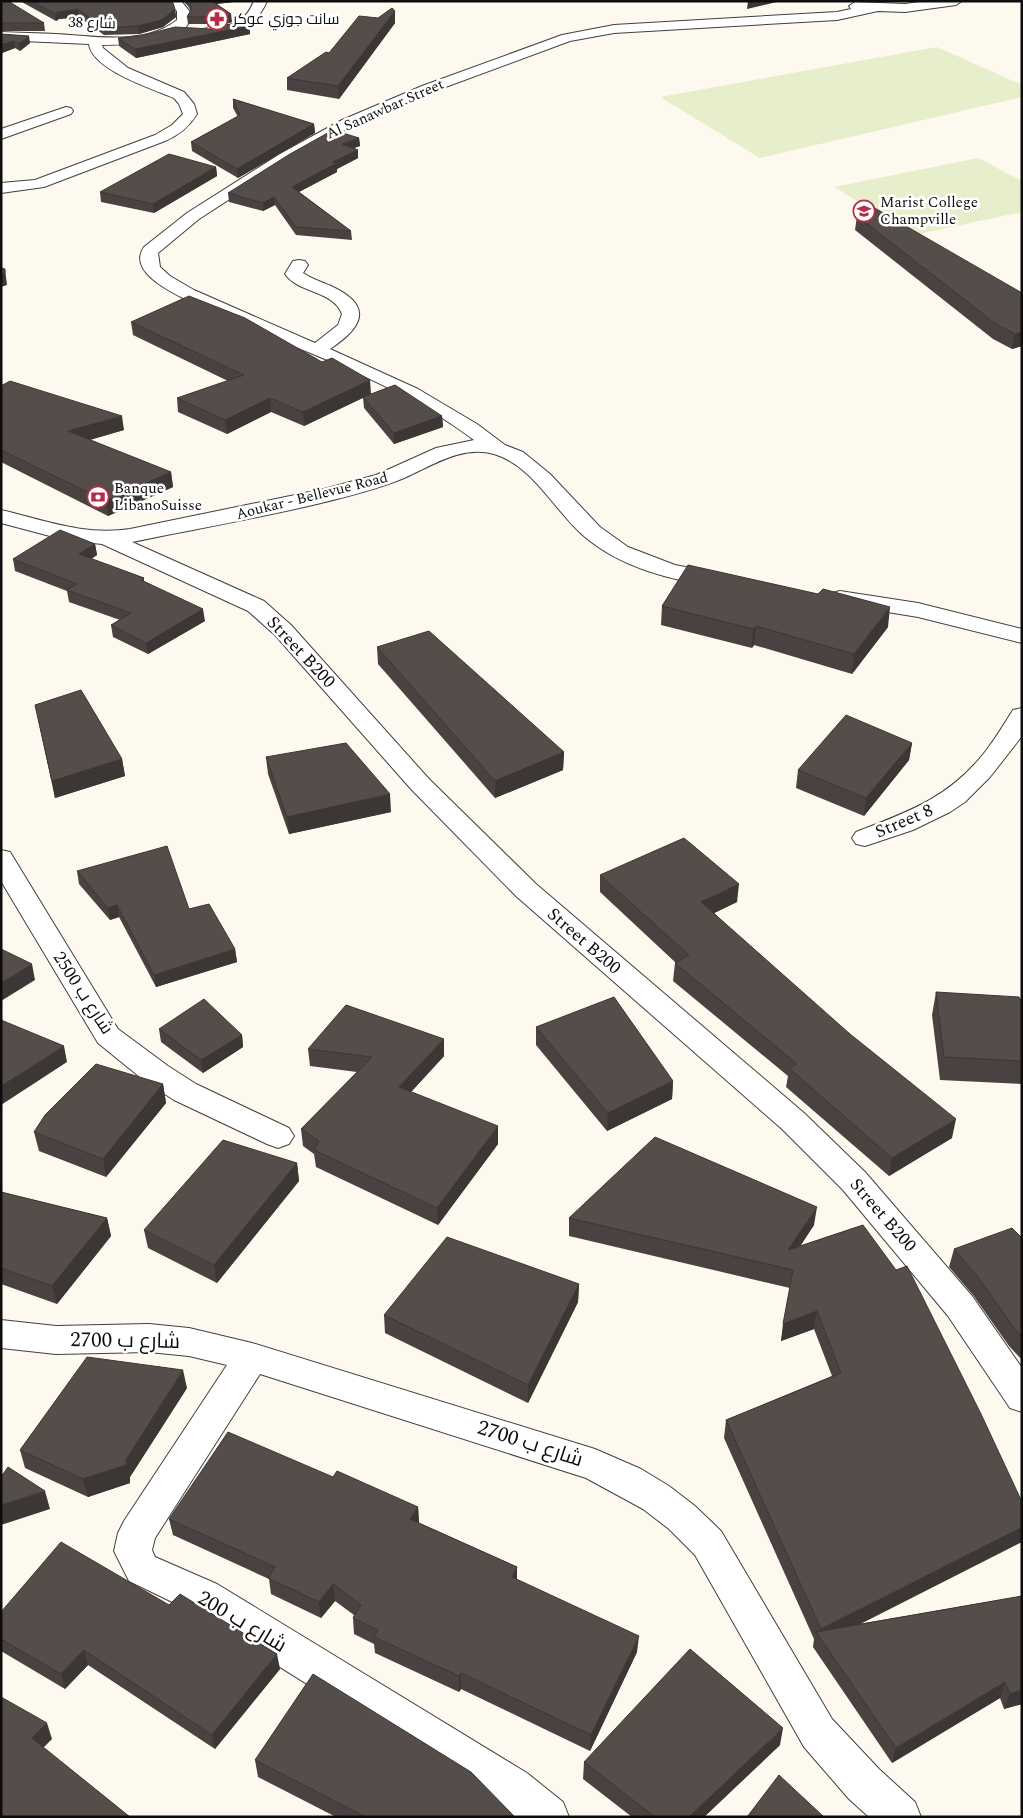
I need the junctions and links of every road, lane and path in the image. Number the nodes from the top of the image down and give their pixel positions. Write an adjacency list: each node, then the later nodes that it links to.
1 (173, 1): 7 (street)
2 (261, 1): 7 (street, شارع 38)
3 (956, 1): 5 (street)
4 (829, 4): 5 (street)
5 (874, 8): 15 (street, Al Sanawbar Street)
6 (43, 24): 9 (street)
7 (172, 29): 10 (street, شارع 38)
8 (1, 36): 9 (street, شارع 38)
9 (77, 39): 10 (street, شارع 38)
10 (95, 41): 13 (street)
11 (66, 111): 12 (street)
12 (1, 135)
13 (1, 188)
14 (299, 265): 15 (street)
15 (316, 350): 16 (street, Al Sanawbar Street)
16 (497, 448): 18 (street, Aoukar - Bellevue Road); 19 (street, Aoukar - Bellevue Road)
17 (1, 516): 18 (street, Aoukar - Bellevue Road)
18 (106, 538): 28 (street, Street B200)
19 (738, 583)
20 (823, 596): 21 (street)
21 (1022, 636)
22 (1022, 715): 23 (street, Street 8)
23 (865, 838)
24 (1, 858): 25 (street, شارع ب 2500)
25 (278, 1136)
26 (1, 1334): 27 (street, شارع ب 2700)
27 (252, 1356): 29 (street, شارع ب 200); 30 (street, شارع ب 2700)
28 (1022, 1397)
29 (548, 1817)
30 (900, 1817)

